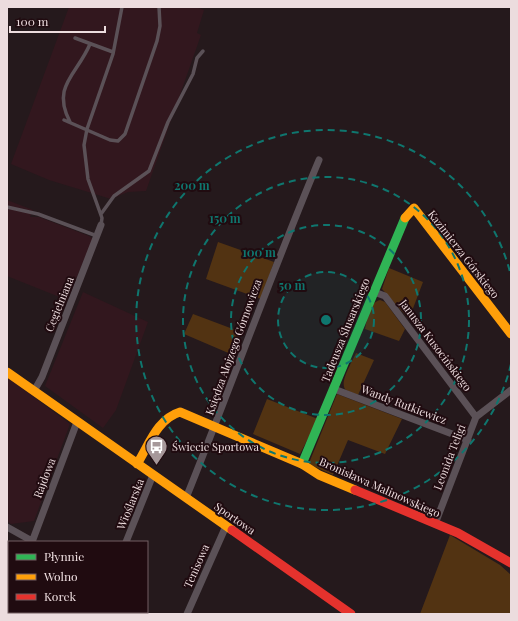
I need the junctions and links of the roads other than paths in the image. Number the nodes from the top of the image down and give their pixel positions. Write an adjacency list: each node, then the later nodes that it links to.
1 (122, 7): 5 (lane)
2 (159, 7): 9 (lane)
3 (75, 38): 4 (lane)
4 (90, 44): 5 (lane); 8 (lane)
5 (113, 52): 9 (lane)
6 (202, 52): 13 (lane)
7 (64, 120): 8 (lane)
8 (70, 122): 9 (lane)
9 (87, 129): 13 (lane)
10 (320, 160): 24 (street, Księdza Alojzego Górnowicza)
11 (7, 207): 15 (lane)
12 (414, 208): 16 (street, Tadeusza Ślusarskiego); 17 (street, Kazimierza Górskiego)
13 (101, 214): 14 (lane)
14 (101, 225): 15 (street, Cegielniana)
15 (98, 237): 21 (street, Cegielniana)
16 (374, 292): 19 (street, Tadeusza Ślusarskiego); 22 (street, Janusza Kusocińskiego)
17 (511, 334)
18 (7, 372): 21 (street, Sportowa)
19 (334, 389): 25 (street, Wandy Rutkiewicz); 27 (street, Tadeusza Ślusarskiego)
20 (511, 390): 22 (street, Leonida Teligi)
21 (34, 391): 23 (street, Sportowa)
22 (476, 417): 25 (street, Leonida Teligi)
23 (77, 422): 26 (street, Sportowa); 34 (street, Rajdowa)
24 (216, 426): 26 (street, Bronisława Malinowskiego); 27 (street, Bronisława Malinowskiego); 29 (street, Księdza Alojzego Górnowicza)
25 (468, 440): 30 (street, Leonida Teligi)
26 (137, 464): 28 (street, Sportowa)
27 (302, 464): 30 (street, Bronisława Malinowskiego)
28 (153, 475): 29 (street, Sportowa); 35 (street, Wioślarska)
29 (186, 498): 31 (street, Sportowa)
30 (435, 524): 36 (street, Bronisława Malinowskiego)
31 (226, 526): 37 (street, Tenisowa); 38 (street, Sportowa)
32 (7, 527): 33 (street, Rajdowa)
33 (30, 541)
34 (32, 541)
35 (126, 541)
36 (511, 563)
37 (187, 614)
38 (352, 614)

